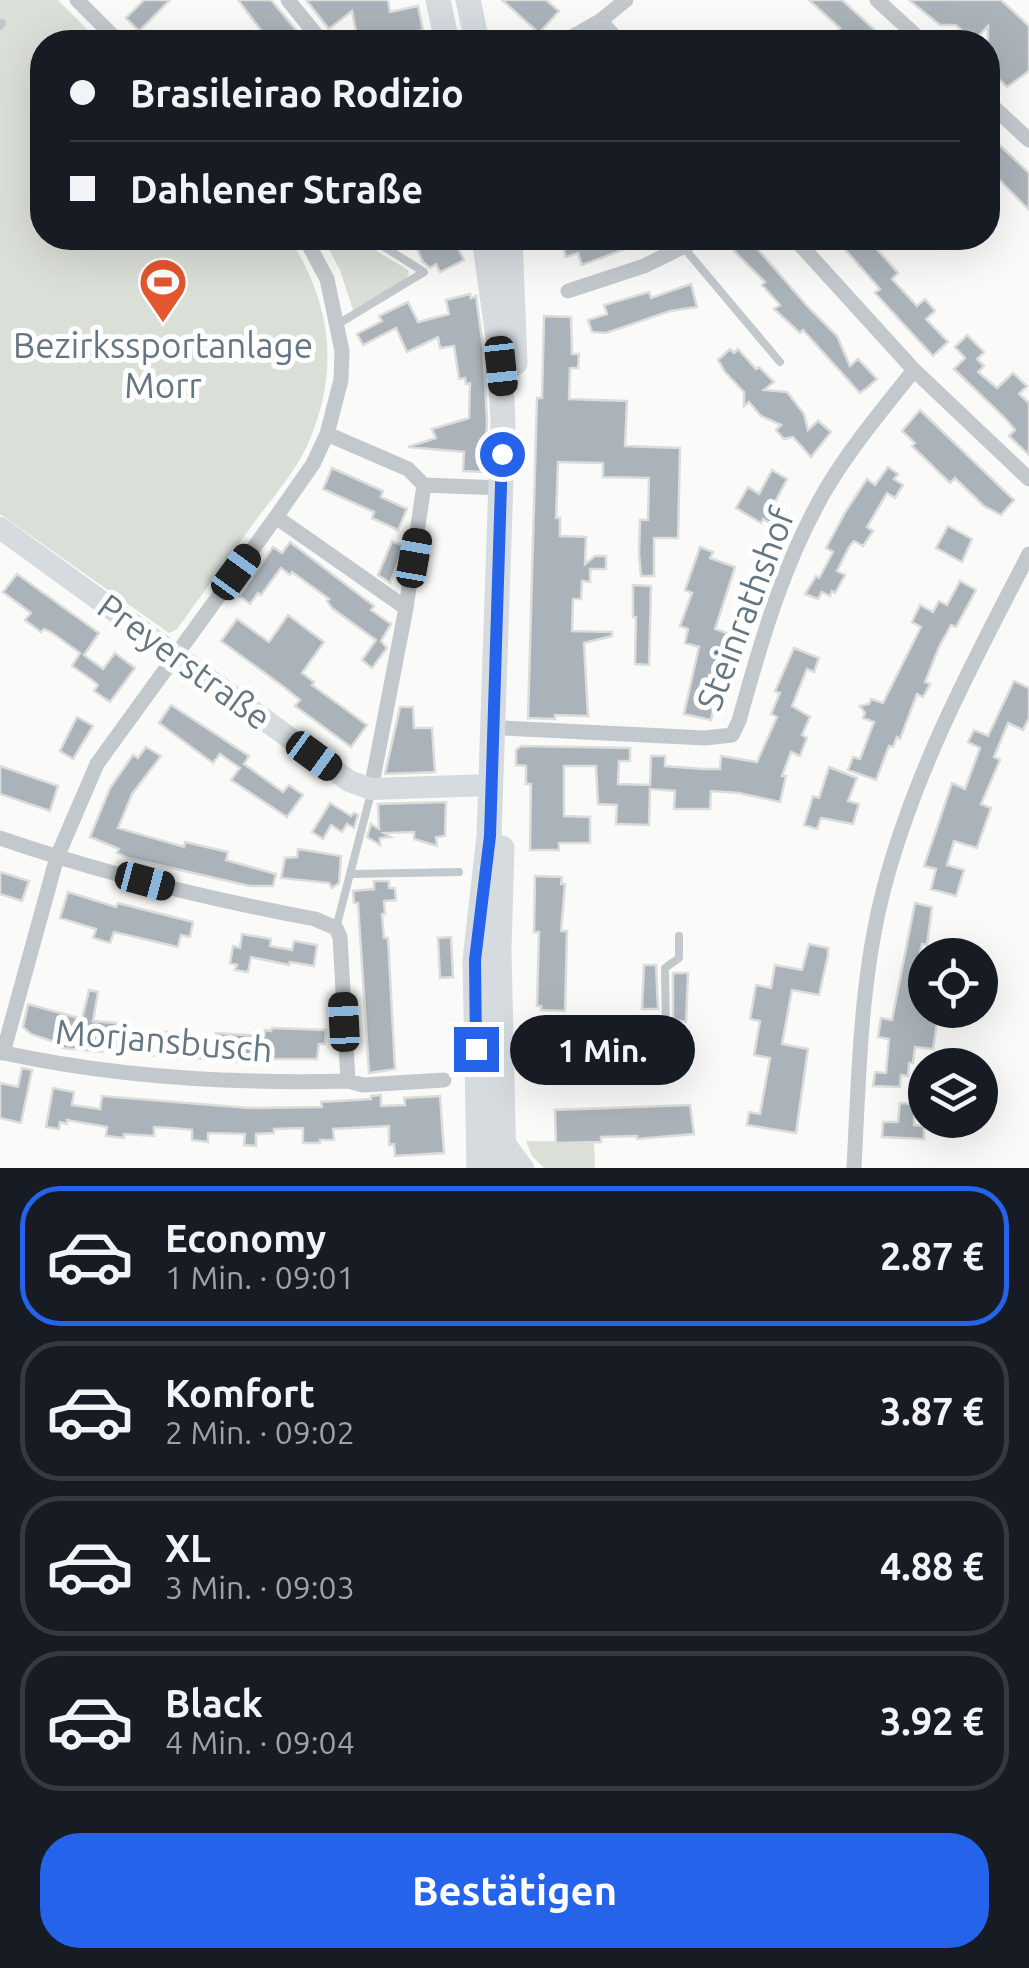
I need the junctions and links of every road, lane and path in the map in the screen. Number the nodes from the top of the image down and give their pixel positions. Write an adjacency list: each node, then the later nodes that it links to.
1 (76, 0): 8 (street)
2 (288, 0): 9 (street)
3 (438, 0): 10 (main road)
4 (626, 0): 7 (street)
5 (877, 0): 15 (street)
6 (470, 7): 11 (main road)
7 (600, 21): 12 (street); 13 (street); 14 (street)
8 (106, 30)
9 (312, 30)
10 (444, 30)
11 (490, 30)
12 (584, 30)
13 (591, 30)
14 (609, 30)
15 (910, 30)
16 (1000, 113): 17 (street)
17 (1029, 140)
18 (311, 250): 26 (street)
19 (389, 250): 26 (lane)
20 (486, 250): 32 (main road)
21 (510, 250): 38 (main road)
22 (680, 250): 25 (street)
23 (686, 250): 27 (lane)
24 (805, 250): 28 (street)
25 (568, 291)
26 (338, 324): 29 (street)
27 (780, 362)
28 (914, 370): 30 (street); 38 (street, Steinrathshof)
29 (328, 434): 31 (street); 33 (street)
30 (1029, 479)
31 (424, 484): 32 (street); 36 (street)
32 (502, 488): 39 (main road)
33 (276, 517): 36 (street); 37 (street)
34 (0, 528): 37 (street, Preyerstraße)
35 (1029, 554): 55 (street)
36 (406, 608): 40 (street)
37 (175, 655): 40 (street, Preyerstraße); 42 (street)
38 (504, 728): 51 (main road)
39 (491, 785): 40 (street, Preyerstraße); 52 (main road)
40 (371, 789): 44 (lane)
41 (0, 838): 42 (street)
42 (57, 857): 45 (street); 48 (street)
43 (459, 872): 44 (lane)
44 (352, 874): 45 (lane)
45 (336, 928): 50 (street)
46 (679, 936): 47 (lane)
47 (666, 1032)
48 (2, 1053): 50 (street, Morjansbusch)
49 (444, 1080): 50 (street, Morjansbusch)
50 (348, 1081)
51 (502, 1140): 53 (main road); 54 (street)
52 (479, 1168)
53 (504, 1168)
54 (523, 1168)
55 (854, 1168)

